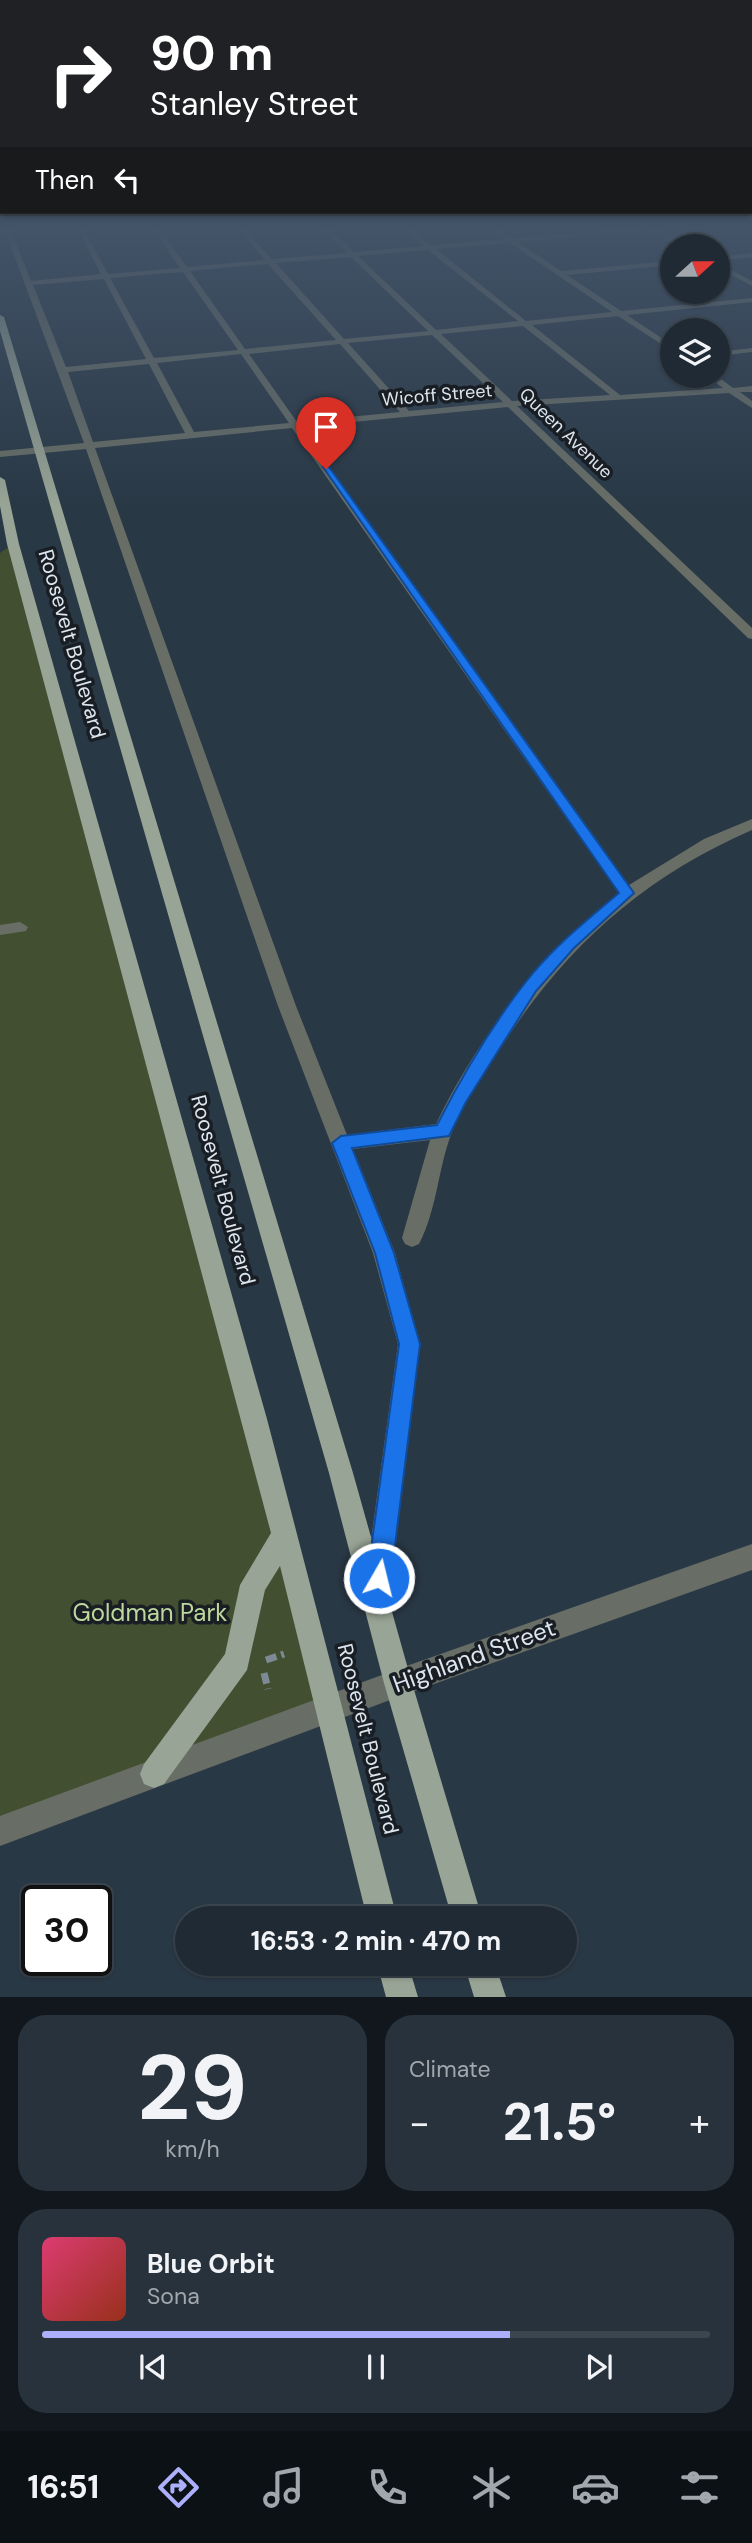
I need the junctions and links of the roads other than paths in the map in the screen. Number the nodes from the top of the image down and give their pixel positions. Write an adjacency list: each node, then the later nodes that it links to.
1 (1, 321): 29 (main road, Roosevelt Boulevard)
2 (44, 321): 18 (street, Roosevelt Boulevard)
3 (131, 321): 17 (street)
4 (222, 321): 15 (street)
5 (323, 321): 12 (street)
6 (423, 321): 11 (street, Queen Avenue)
7 (522, 321): 10 (street)
8 (552, 321): 10 (street)
9 (630, 321): 13 (street)
10 (526, 324): 11 (street); 22 (street)
11 (434, 332): 12 (street); 23 (street, Queen Avenue)
12 (341, 341): 15 (street); 25 (street)
13 (660, 341)
14 (752, 350): 16 (street)
15 (244, 352): 17 (street); 26 (street)
16 (730, 353)
17 (153, 361): 18 (street); 27 (street)
18 (63, 370): 28 (street, Roosevelt Boulevard)
19 (728, 388): 21 (street)
20 (752, 389): 21 (street, Wicoff Street)
21 (733, 392): 22 (street, Wicoff Street); 24 (street)
22 (619, 398): 23 (street, Wicoff Street)
23 (513, 404): 25 (street, Wicoff Street); 32 (street, Queen Avenue)
24 (752, 405)
25 (406, 413): 26 (street, Wicoff Street)
26 (295, 424): 27 (street, Wicoff Street); 34 (street)
27 (190, 433): 28 (street, Wicoff Street)
28 (88, 443): 29 (street, Wicoff Street); 38 (street, Roosevelt Boulevard)
29 (38, 449): 30 (street, Wicoff Street); 42 (main road, Roosevelt Boulevard)
30 (0, 454)
31 (0, 480): 40 (main road, Roosevelt Boulevard)
32 (752, 635)
33 (752, 824): 34 (street)
34 (627, 893): 37 (street)
35 (20, 927): 36 (street)
36 (0, 930)
37 (443, 1131): 38 (street); 39 (street)
38 (341, 1143): 42 (street, Roosevelt Boulevard)
39 (412, 1238)
40 (285, 1534): 44 (main road, Roosevelt Boulevard); 45 (main road)
41 (752, 1557): 43 (street, Highland Street)
42 (376, 1605): 43 (main road, Roosevelt Boulevard)
43 (398, 1683): 44 (street, Highland Street); 48 (main road, Roosevelt Boulevard)
44 (329, 1708): 45 (street, Highland Street); 47 (main road, Roosevelt Boulevard)
45 (154, 1774): 46 (street, Highland Street)
46 (0, 1831)
47 (379, 1906)
48 (463, 1906)
49 (396, 1976): 51 (main road)
50 (484, 1976): 52 (main road)
51 (402, 1997)
52 (490, 1997)

